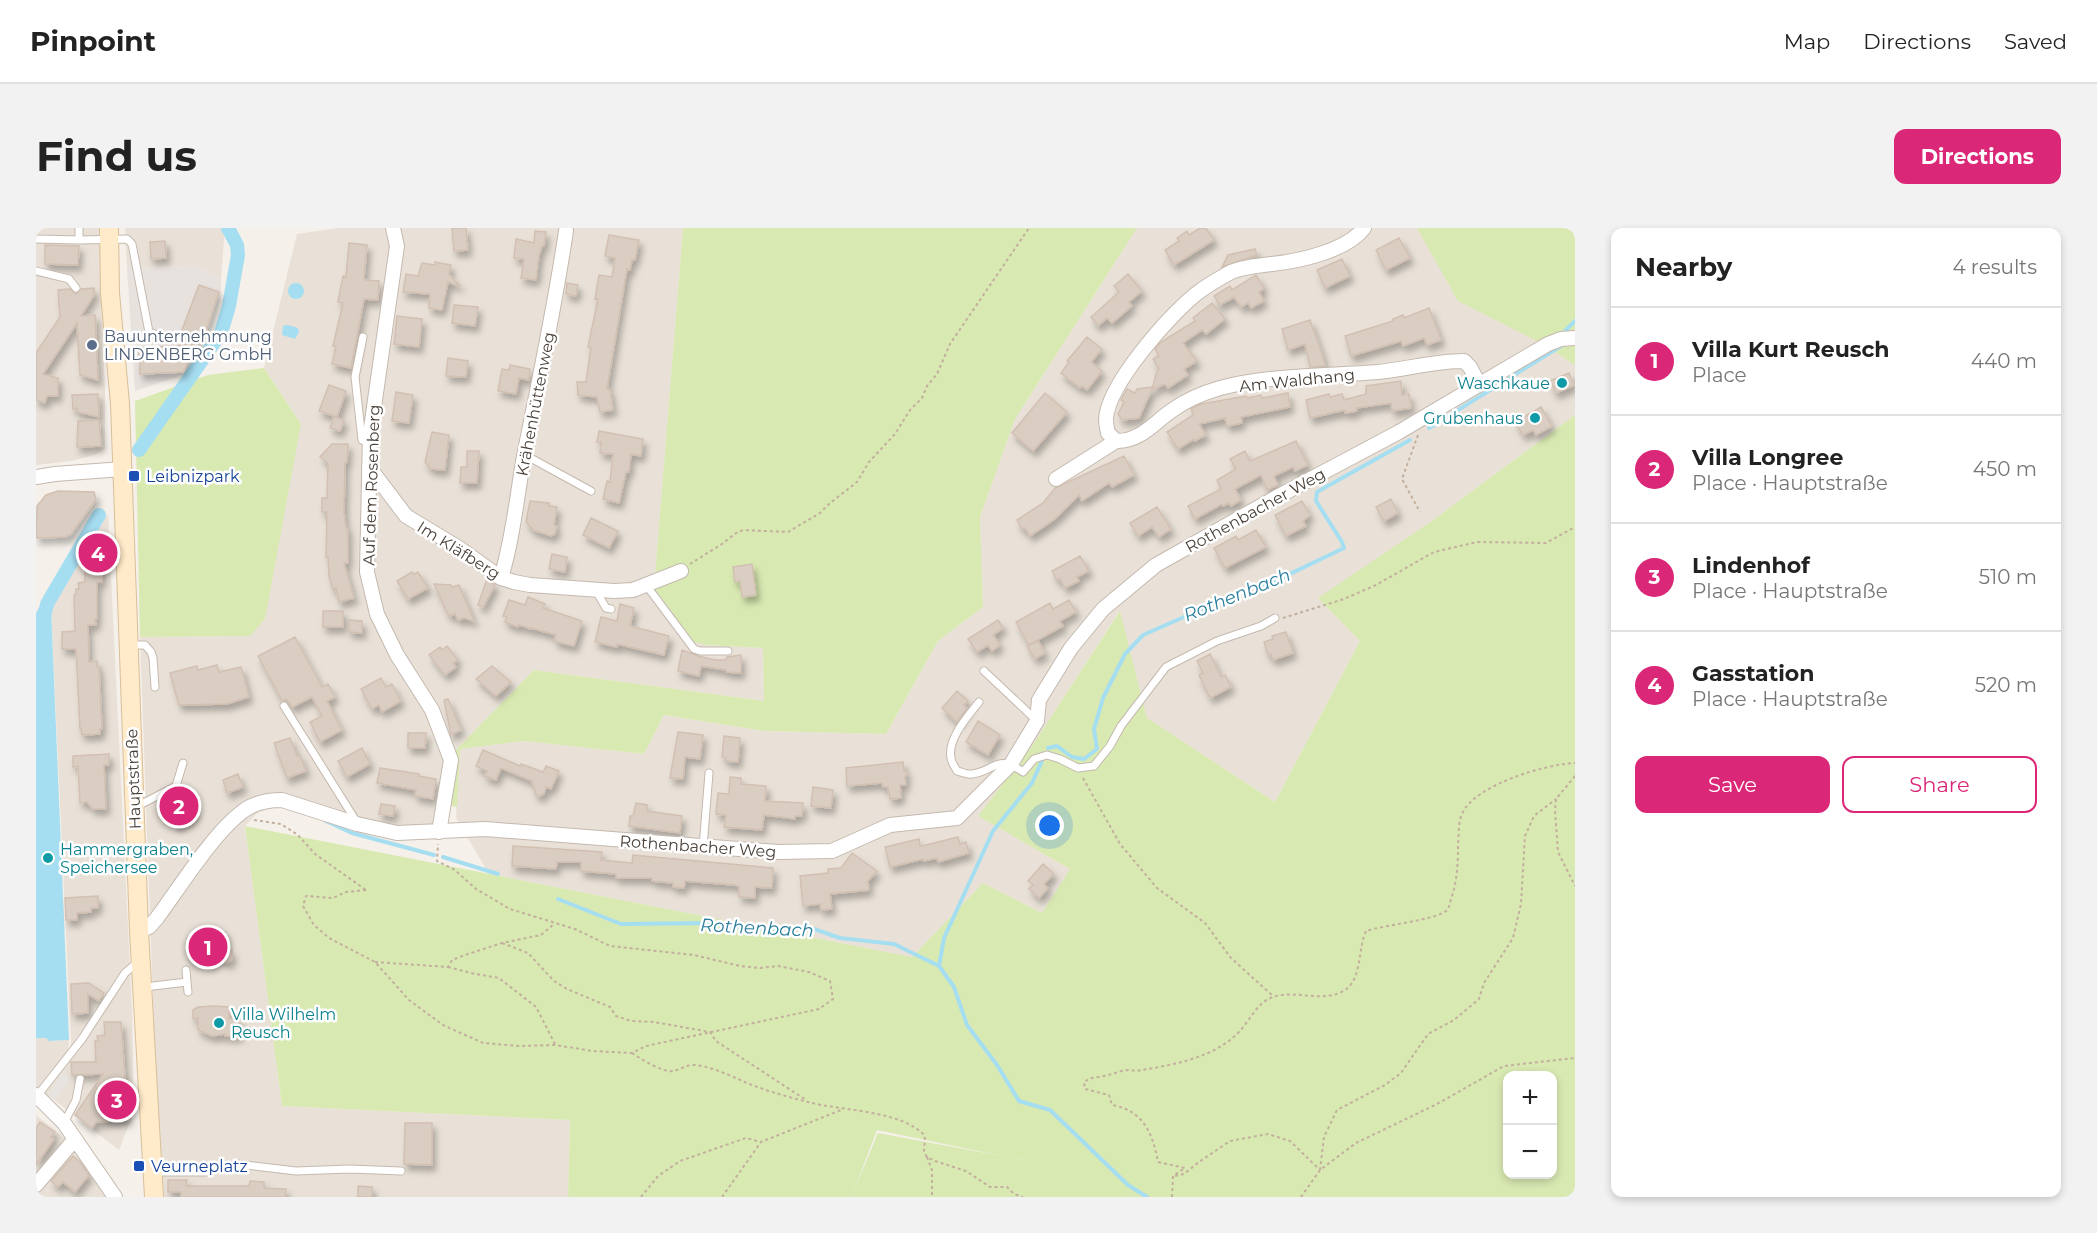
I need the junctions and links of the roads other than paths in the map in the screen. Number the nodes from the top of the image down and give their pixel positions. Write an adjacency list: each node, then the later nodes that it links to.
1 (79, 228): 7 (lane)
2 (393, 228): 15 (street, Auf dem Rosenberg)
3 (1364, 228): 14 (street)
4 (567, 231): 16 (street, Krähenhüttenweg)
5 (109, 233): 7 (lane); 10 (lane); 18 (main road, Hauptstraße)
6 (36, 239): 7 (lane)
7 (79, 240)
8 (36, 271): 9 (lane)
9 (76, 288)
10 (161, 336)
11 (363, 337): 15 (lane)
12 (1575, 338): 13 (street, Rothenbacher Weg)
13 (1479, 384): 14 (street, Am Waldhang); 34 (street, Rothenbacher Weg)
14 (1116, 441): 20 (street, Am Waldhang)
15 (369, 442): 17 (street, Auf dem Rosenberg)
16 (525, 455): 21 (lane); 23 (street, Krähenhüttenweg)
17 (369, 467): 23 (street, Im Kläfberg); 40 (street, Auf dem Rosenberg)
18 (123, 469): 19 (street); 28 (main road, Hauptstraße)
19 (36, 477)
20 (1056, 479)
21 (591, 491)
22 (681, 571): 24 (street, Im Kläfberg)
23 (501, 578): 25 (street, Im Kläfberg)
24 (646, 585): 25 (street, Im Kläfberg); 29 (lane)
25 (595, 590): 26 (lane)
26 (608, 608)
27 (1275, 618): 36 (lane)
28 (128, 645): 31 (lane); 38 (main road, Hauptstraße)
29 (728, 651)
30 (984, 671): 34 (lane)
31 (155, 687)
32 (979, 702): 36 (lane)
33 (284, 706): 39 (lane)
34 (1037, 721): 36 (street, Rothenbacher Weg)
35 (183, 763): 38 (lane)
36 (1011, 764): 41 (street, Rothenbacher Weg)
37 (709, 773): 41 (lane)
38 (135, 807): 42 (main road, Hauptstraße)
39 (357, 824): 40 (street, Rothenbacher Weg); 42 (street, Rothenbacher Weg)
40 (438, 832): 41 (street, Rothenbacher Weg)
41 (703, 847)
42 (139, 931): 43 (main road, Hauptstraße)
43 (141, 959): 46 (main road, Hauptstraße); 49 (lane)
44 (186, 970): 45 (lane)
45 (187, 982): 46 (lane); 47 (lane)
46 (142, 990): 52 (main road, Hauptstraße)
47 (188, 992)
48 (80, 1079): 50 (lane)
49 (37, 1096): 50 (street)
50 (64, 1124): 51 (street)
51 (75, 1139): 54 (street); 55 (street)
52 (153, 1172): 53 (lane); 56 (main road, Hauptstraße)
53 (401, 1172)
54 (36, 1185)
55 (115, 1197)
56 (154, 1197)

